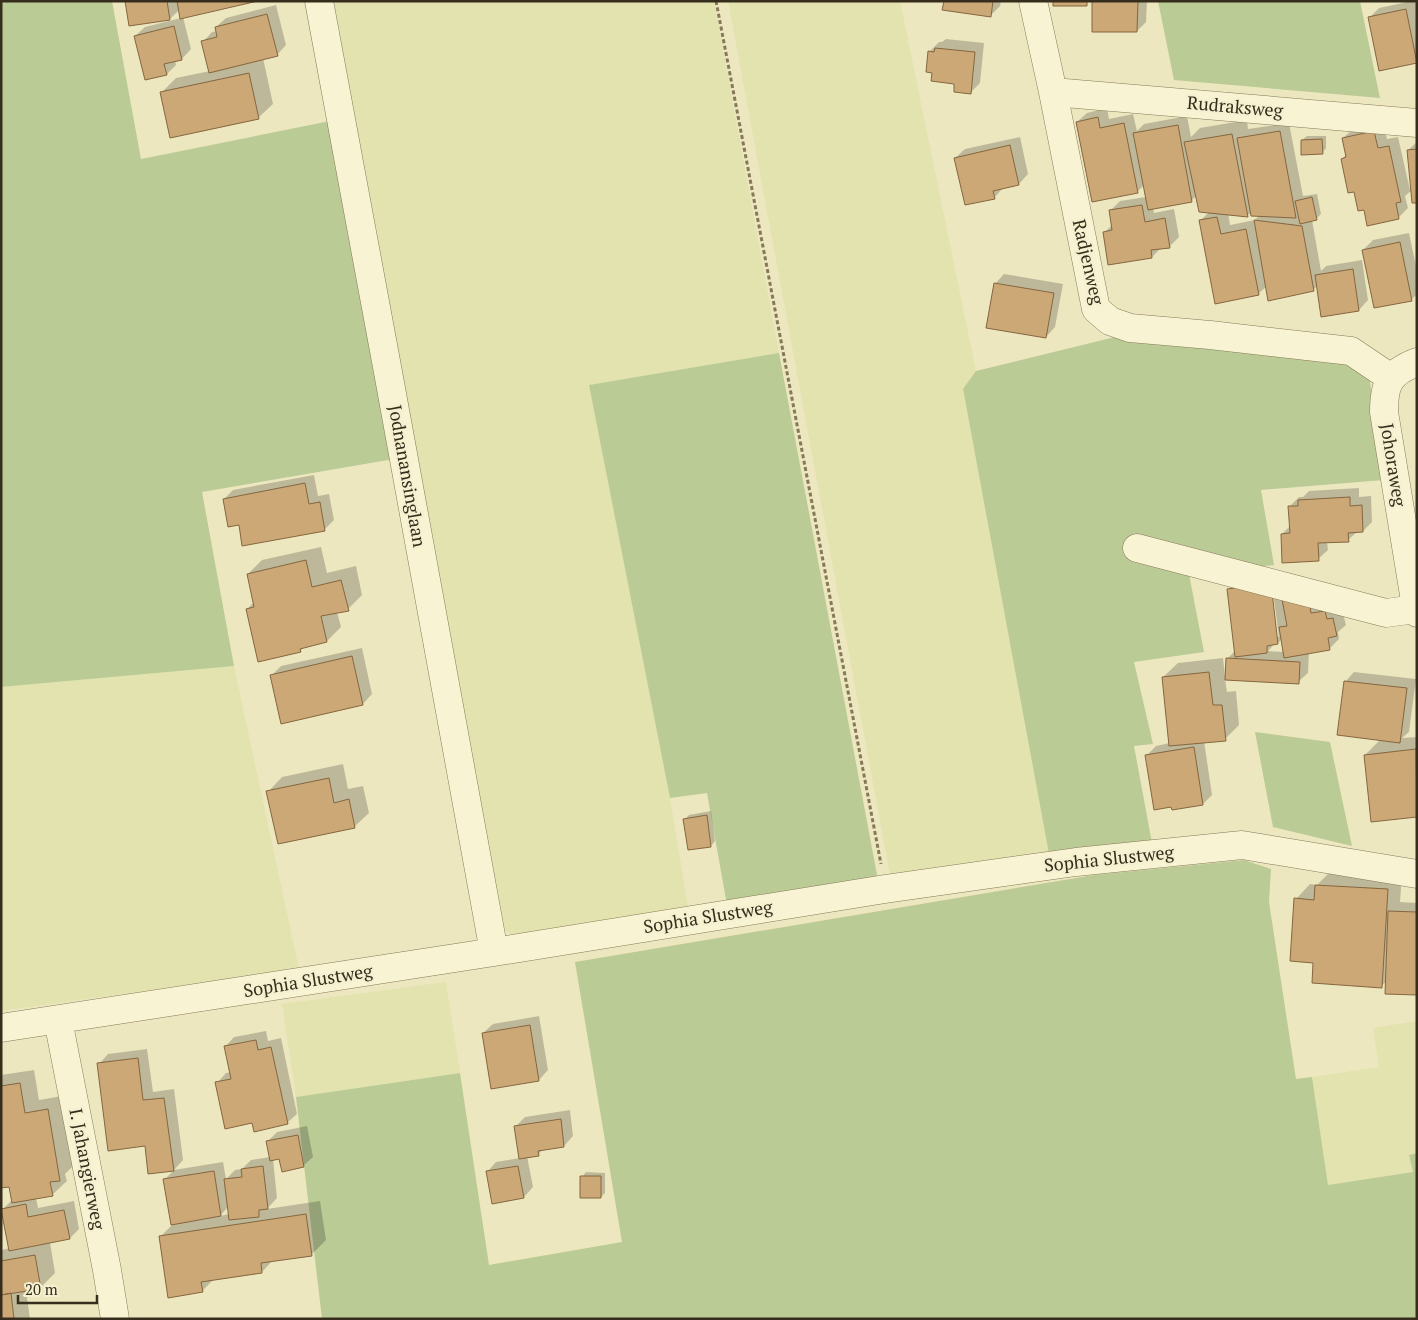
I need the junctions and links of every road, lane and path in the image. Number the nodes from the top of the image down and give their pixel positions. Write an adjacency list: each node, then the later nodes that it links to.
1 (318, 1): 12 (street, Jodnanansinglaan)
2 (716, 1): 11 (path)
3 (1032, 1): 4 (street, Radjenweg)
4 (1052, 92): 5 (street, Rudraksweg); 7 (street, Radjenweg)
5 (1417, 122)
6 (1417, 362): 7 (street)
7 (1391, 378): 9 (street, Johoraweg)
8 (1137, 548): 9 (street)
9 (1416, 611)
10 (1417, 874): 11 (street, Sophia Slustweg)
11 (886, 889): 12 (street, Sophia Slustweg)
12 (494, 952): 13 (street, Sophia Slustweg)
13 (58, 1020): 14 (street, Sophia Slustweg); 15 (street, I. Jahangierweg)
14 (1, 1028)
15 (115, 1319)

